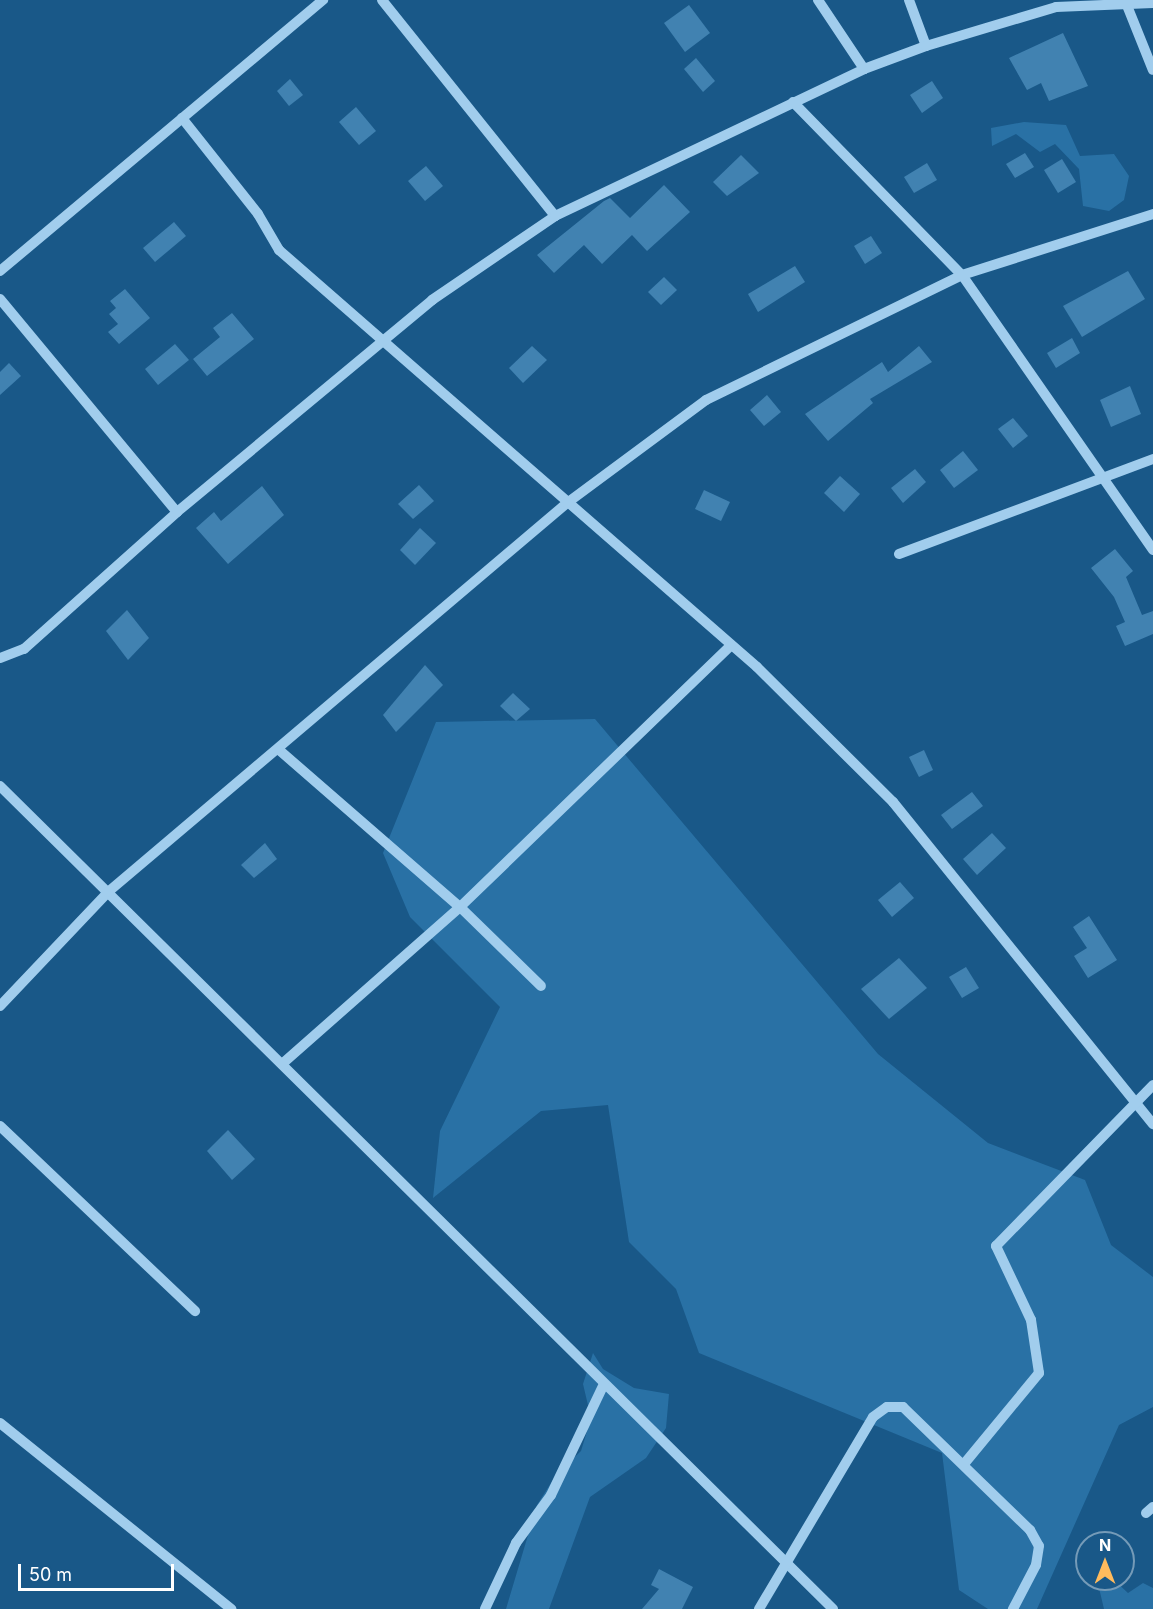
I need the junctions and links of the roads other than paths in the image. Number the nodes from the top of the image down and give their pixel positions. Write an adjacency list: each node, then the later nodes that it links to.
1 (323, 0): 12 (street)
2 (382, 0): 14 (street)
3 (818, 0): 9 (street)
4 (909, 0): 8 (street)
5 (1087, 2): 6 (street); 8 (street)
6 (1126, 3): 7 (street); 10 (street)
7 (1153, 3)
8 (926, 46): 9 (street)
9 (864, 69): 11 (street)
10 (1153, 70)
11 (793, 102): 14 (street); 16 (street)
12 (182, 118): 15 (street); 18 (street)
13 (1153, 214): 16 (street)
14 (555, 216): 18 (street)
15 (0, 271)
16 (962, 275): 20 (street); 21 (street)
17 (0, 299): 22 (street)
18 (384, 341): 21 (street); 22 (street)
19 (1153, 459): 20 (street)
20 (1102, 476): 23 (street); 24 (street)
21 (567, 503): 25 (street); 27 (street)
22 (177, 512): 26 (street)
23 (1153, 550)
24 (899, 554)
25 (731, 645): 30 (street); 35 (street)
26 (0, 658)
27 (278, 749): 29 (street); 30 (street)
28 (0, 786): 29 (street)
29 (108, 892): 32 (street); 33 (street)
30 (460, 907): 31 (street); 33 (street)
31 (541, 986)
32 (0, 1006)
33 (282, 1064): 39 (street)
34 (1153, 1085): 35 (street)
35 (1138, 1106): 36 (street); 41 (street)
36 (1153, 1124)
37 (0, 1126): 38 (street)
38 (195, 1311)
39 (604, 1384): 42 (street); 44 (street)
40 (0, 1422): 43 (street)
41 (964, 1464): 42 (street); 47 (street)
42 (784, 1563): 45 (street); 46 (street)
43 (231, 1609)
44 (485, 1609)
45 (759, 1609)
46 (833, 1609)
47 (1013, 1609)

